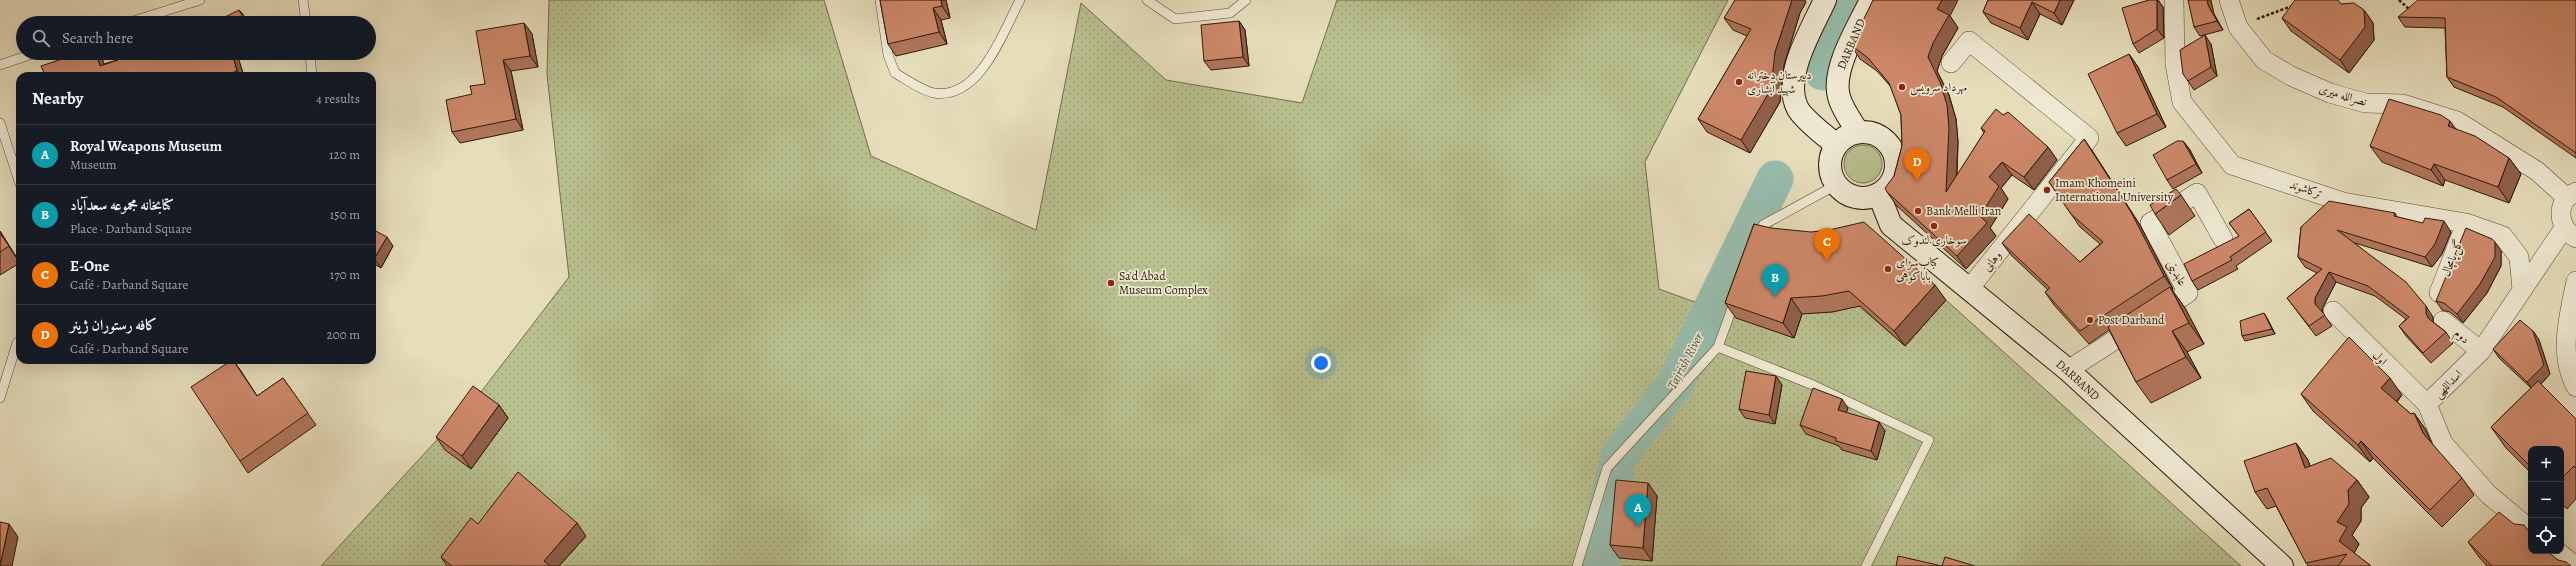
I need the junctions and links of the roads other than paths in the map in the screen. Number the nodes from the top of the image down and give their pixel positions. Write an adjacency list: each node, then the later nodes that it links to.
1 (200, 0): 11 (lane)
2 (303, 0): 12 (lane)
3 (880, 0): 4 (lane)
4 (1020, 0)
5 (1147, 0): 6 (lane)
6 (1246, 0)
7 (1825, 0): 20 (main road)
8 (1871, 0): 19 (main road, DARBAND)
9 (2174, 0): 25 (street, ترکاشوند)
10 (2229, 0): 24 (street, نصرالله میری)
11 (149, 16)
12 (305, 16)
13 (16, 60): 16 (lane)
14 (311, 60): 17 (lane)
15 (1951, 63): 31 (street, وهابی)
16 (0, 65)
17 (312, 72)
18 (0, 123): 21 (lane)
19 (1858, 132): 20 (main road); 23 (main road)
20 (1836, 145): 22 (main road)
21 (16, 172)
22 (1836, 185): 23 (main road); 28 (lane)
23 (1879, 194): 31 (main road, DARBAND)
24 (2572, 195): 26 (street)
25 (2466, 223): 32 (street, ترکاشوند); 33 (street, گل پامچال)
26 (2570, 233): 32 (street, اسداللهی)
27 (2223, 239): 39 (street, عابدینی)
28 (1755, 246)
29 (2576, 281): 40 (street)
30 (1739, 289): 37 (lane)
31 (1969, 289): 39 (main road, DARBAND)
32 (2522, 290): 38 (street, اسداللهی)
33 (2438, 293)
34 (2333, 311): 42 (street, اول)
35 (2443, 321): 38 (street, دوم)
36 (16, 343): 41 (lane)
37 (1718, 347): 45 (lane); 46 (lane)
38 (2481, 351): 42 (street, اسداللهی)
39 (2068, 370): 47 (main road, DARBAND)
40 (2576, 387)
41 (0, 398)
42 (2427, 404): 43 (street, اسداللهی)
43 (2528, 527)
44 (2560, 554): 48 (street)
45 (1577, 566)
46 (1866, 566)
47 (2282, 566)
48 (2574, 566)

